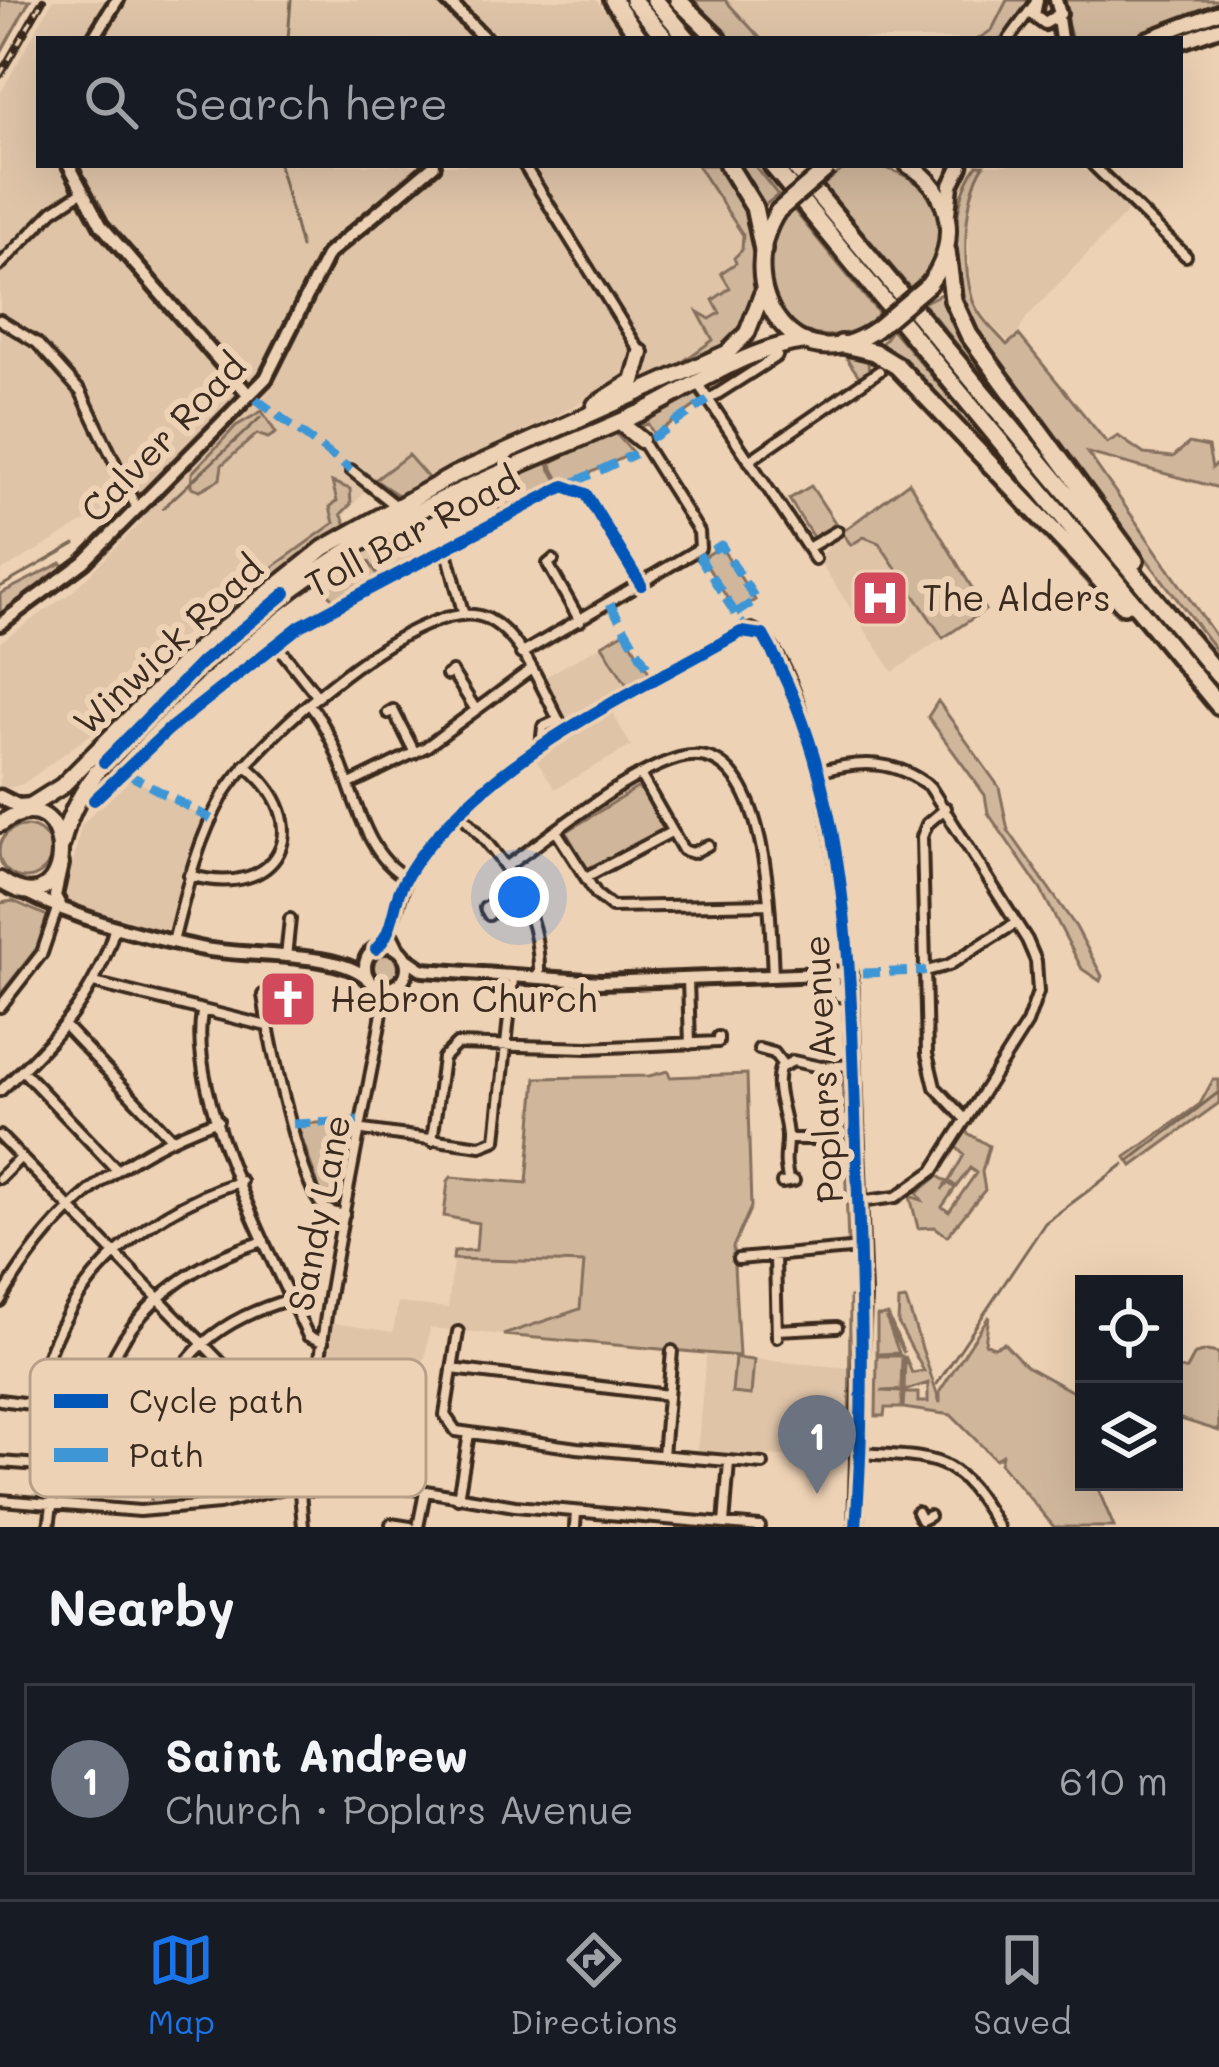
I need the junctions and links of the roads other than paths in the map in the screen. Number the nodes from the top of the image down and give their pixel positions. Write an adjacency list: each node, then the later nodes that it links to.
1 (116, 0): 14 (street)
2 (447, 0): 15 (street)
3 (613, 0): 16 (highway)
4 (634, 0): 17 (highway)
5 (655, 0): 18 (highway)
6 (678, 0): 19 (highway)
7 (1056, 0): 10 (street)
8 (1035, 2): 11 (street); 12 (street)
9 (1219, 12): 23 (main road)
10 (1058, 18): 11 (street); 22 (street)
11 (1041, 22): 12 (street); 21 (street)
12 (1017, 28): 20 (street)
13 (1219, 28): 24 (main road)
14 (95, 36)
15 (482, 36)
16 (638, 36)
17 (664, 36)
18 (685, 36)
19 (715, 36)
20 (1011, 36)
21 (1057, 36)
22 (1059, 36)
23 (1155, 36)
24 (1183, 41)
25 (70, 168): 35 (street)
26 (430, 168): 49 (street, Calver Road)
27 (526, 168): 45 (street)
28 (730, 168): 37 (highway)
29 (774, 168): 73 (highway)
30 (796, 168): 70 (highway)
31 (829, 168): 37 (highway, bridge)
32 (912, 168): 36 (highway)
33 (960, 168): 36 (main road)
34 (1096, 168): 39 (street)
35 (80, 193): 40 (street); 49 (street)
36 (948, 213): 38 (highway)
37 (763, 250): 41 (highway)
38 (947, 251): 44 (highway, bridge); 70 (highway)
39 (1186, 256)
40 (0, 265)
41 (762, 293): 43 (highway); 52 (highway, Winwick Road)
42 (0, 320): 57 (street)
43 (805, 341): 44 (highway, Winwick Road); 48 (highway, Winwick Road)
44 (841, 344): 73 (highway)
45 (641, 353): 52 (highway)
46 (777, 356): 50 (street)
47 (879, 371): 54 (street)
48 (698, 384): 50 (street); 51 (highway, Winwick Road)
49 (249, 395): 57 (street, Calver Road)
50 (708, 400): 54 (street)
51 (626, 419): 53 (highway); 93 (highway, Winwick Road)
52 (566, 424): 56 (highway, Winwick Road)
53 (641, 440): 63 (street)
54 (748, 461): 60 (street)
55 (351, 470): 56 (street)
56 (395, 505): 86 (highway, Winwick Road)
57 (137, 509): 66 (street, Calver Road)
58 (837, 531): 60 (street)
59 (446, 548): 63 (street, Toll Bar Road); 64 (street); 67 (street, Toll Bar Road)
60 (808, 548): 62 (street)
61 (553, 560): 65 (street)
62 (815, 560)
63 (641, 585): 65 (street)
64 (463, 612): 68 (street); 72 (street)
65 (580, 621): 68 (street)
66 (0, 624)
67 (276, 644): 72 (street); 85 (street, Toll Bar Road)
68 (520, 654): 69 (street)
69 (530, 670): 74 (street); 76 (street)
70 (1219, 674)
71 (447, 675): 74 (street)
72 (314, 700): 80 (street); 83 (street)
73 (1219, 708)
74 (476, 710): 79 (street)
75 (388, 713): 79 (street)
76 (558, 719): 77 (street); 78 (street)
77 (565, 732): 78 (street); 81 (street, Poplars Avenue)
78 (541, 746): 88 (street)
79 (415, 753): 83 (street)
80 (244, 765): 95 (street); 95 (street)
81 (818, 772): 87 (street); 116 (street, Poplars Avenue)
82 (642, 778): 90 (street); 91 (street); 102 (street)
83 (352, 783): 96 (street)
84 (0, 797): 86 (main road)
85 (94, 800)
86 (41, 801): 89 (highway, Winwick Road)
87 (946, 808): 106 (street); 115 (street)
88 (458, 812): 94 (street); 96 (street)
89 (7, 816): 93 (highway)
90 (556, 831): 94 (street); 97 (street)
91 (671, 832): 92 (street); 97 (street)
92 (708, 844)
93 (63, 850): 99 (highway); 103 (street)
94 (507, 866): 100 (street)
95 (189, 875): 109 (street)
96 (406, 877): 108 (street)
97 (586, 877): 102 (street)
98 (0, 880): 99 (highway)
99 (20, 889): 101 (highway); 103 (street)
100 (520, 889): 104 (street); 120 (street)
101 (0, 894)
102 (770, 904): 118 (street)
103 (60, 908): 107 (street); 128 (street)
104 (488, 915)
105 (290, 919): 112 (street)
106 (1016, 923): 115 (street); 141 (street)
107 (116, 926): 109 (street); 124 (street)
108 (390, 928): 110 (street); 111 (street)
109 (173, 941): 112 (street)
110 (373, 951): 111 (street); 113 (street); 122 (street)
111 (402, 954): 114 (street); 123 (street)
112 (286, 958): 113 (street)
113 (348, 964): 122 (street)
114 (423, 970): 119 (street); 123 (street)
115 (926, 971): 141 (street)
116 (850, 973): 117 (street); 126 (street, Poplars Avenue)
117 (832, 974): 118 (street); 126 (street, Poplars Avenue)
118 (773, 977): 121 (street)
119 (513, 979): 120 (street); 134 (street)
120 (539, 980): 121 (street)
121 (688, 980): 133 (street)
122 (371, 982): 123 (street); 127 (street)
123 (401, 982): 127 (street, Sandy Lane)
124 (94, 983): 129 (street); 130 (street)
125 (263, 995): 131 (street)
126 (851, 999): 137 (street, Poplars Avenue)
127 (383, 1006): 142 (street, Sandy Lane)
128 (0, 1007)
129 (202, 1013): 131 (street); 140 (street)
130 (65, 1026): 138 (street); 144 (street)
131 (268, 1026): 155 (street)
132 (718, 1037): 133 (street)
133 (690, 1044): 134 (street)
134 (507, 1046): 147 (street); 147 (street)
135 (757, 1049): 136 (street)
136 (783, 1065): 137 (street); 145 (street)
137 (854, 1065): 153 (street, Poplars Avenue)
138 (22, 1070): 139 (street); 149 (street)
139 (0, 1091)
140 (218, 1120): 144 (street); 151 (street)
141 (966, 1120): 153 (street)
142 (363, 1130): 147 (street); 155 (street, Sandy Lane)
143 (0, 1136): 148 (street)
144 (170, 1137): 149 (street)
145 (788, 1138): 146 (street); 152 (street)
146 (820, 1139)
147 (432, 1141)
148 (21, 1157): 150 (street); 154 (street)
149 (115, 1168): 154 (street)
150 (0, 1178)
151 (241, 1180): 156 (street); 158 (street)
152 (788, 1181)
153 (859, 1202): 157 (street, Poplars Avenue)
154 (68, 1206): 158 (street); 163 (street)
155 (344, 1215): 166 (street, Sandy Lane)
156 (264, 1240): 161 (street); 162 (street)
157 (861, 1248): 160 (street); 179 (street, Poplars Avenue)
158 (113, 1252): 161 (street); 169 (street)
159 (738, 1258): 160 (street)
160 (775, 1258): 164 (street)
161 (158, 1298): 167 (street); 170 (street)
162 (291, 1299): 166 (street); 167 (street)
163 (0, 1301)
164 (838, 1326)
165 (458, 1332): 174 (street)
166 (322, 1342): 173 (street, Sandy Lane)
167 (202, 1343): 171 (street); 172 (street)
168 (672, 1351): 175 (street)
169 (48, 1359)
170 (116, 1359)
171 (190, 1359)
172 (218, 1359)
173 (320, 1359)
174 (452, 1370): 175 (street); 178 (street)
175 (668, 1395): 180 (street)
176 (0, 1400): 177 (street)
177 (30, 1404)
178 (470, 1433): 180 (street); 191 (street)
179 (860, 1453): 204 (street, Poplars Avenue); 205 (street)
180 (663, 1455): 182 (street)
181 (0, 1462): 184 (street)
182 (729, 1462): 183 (street); 198 (street)
183 (763, 1464)
184 (30, 1466)
185 (426, 1492): 191 (street)
186 (53, 1497): 193 (street)
187 (245, 1497): 193 (street)
188 (300, 1497): 194 (street)
189 (312, 1497): 194 (street)
190 (423, 1497): 201 (street)
191 (458, 1498): 195 (street)
192 (0, 1500): 193 (street)
193 (52, 1506): 199 (street)
194 (305, 1507): 200 (street)
195 (576, 1512): 196 (street); 202 (street)
196 (640, 1522): 198 (street)
197 (391, 1524): 201 (street)
198 (724, 1524): 203 (street)
199 (49, 1527)
200 (303, 1527)
201 (414, 1527)
202 (575, 1527)
203 (760, 1527)
204 (856, 1527)
205 (998, 1527)

